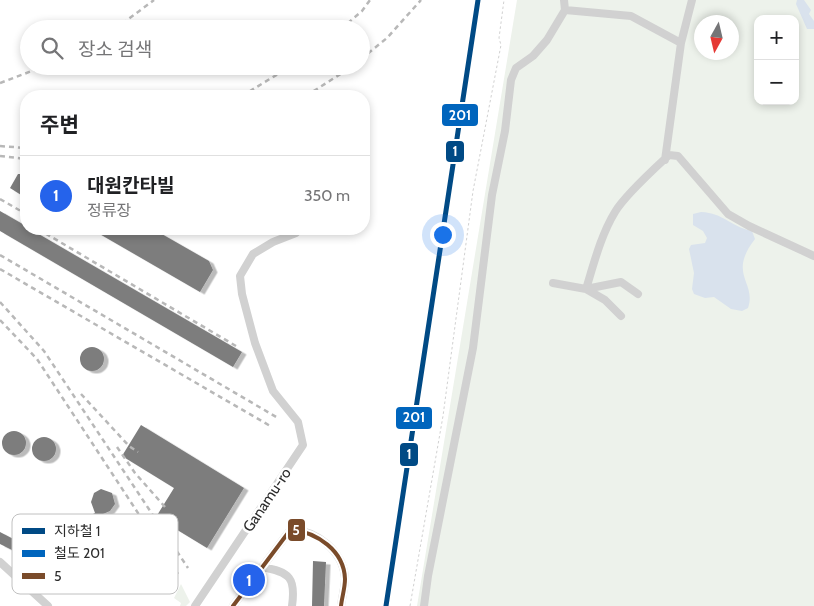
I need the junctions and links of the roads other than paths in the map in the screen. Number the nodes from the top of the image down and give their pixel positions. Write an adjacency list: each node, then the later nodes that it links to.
1 (564, 0): 3 (street)
2 (692, 0): 4 (street)
3 (565, 10): 4 (street); 21 (street)
4 (681, 43): 5 (street)
5 (665, 160): 7 (street); 9 (street)
6 (291, 235): 17 (street, Ganamu-ro)
7 (814, 256)
8 (553, 283): 9 (street)
9 (586, 289): 10 (street); 11 (street)
10 (638, 294)
11 (621, 316)
12 (0, 562): 14 (street)
13 (262, 567): 18 (street); 19 (street); 20 (street)
14 (12, 573)
15 (35, 594): 16 (street)
16 (48, 606)
17 (195, 606)
18 (232, 606)
19 (292, 606)
20 (341, 606)
21 (424, 606)

